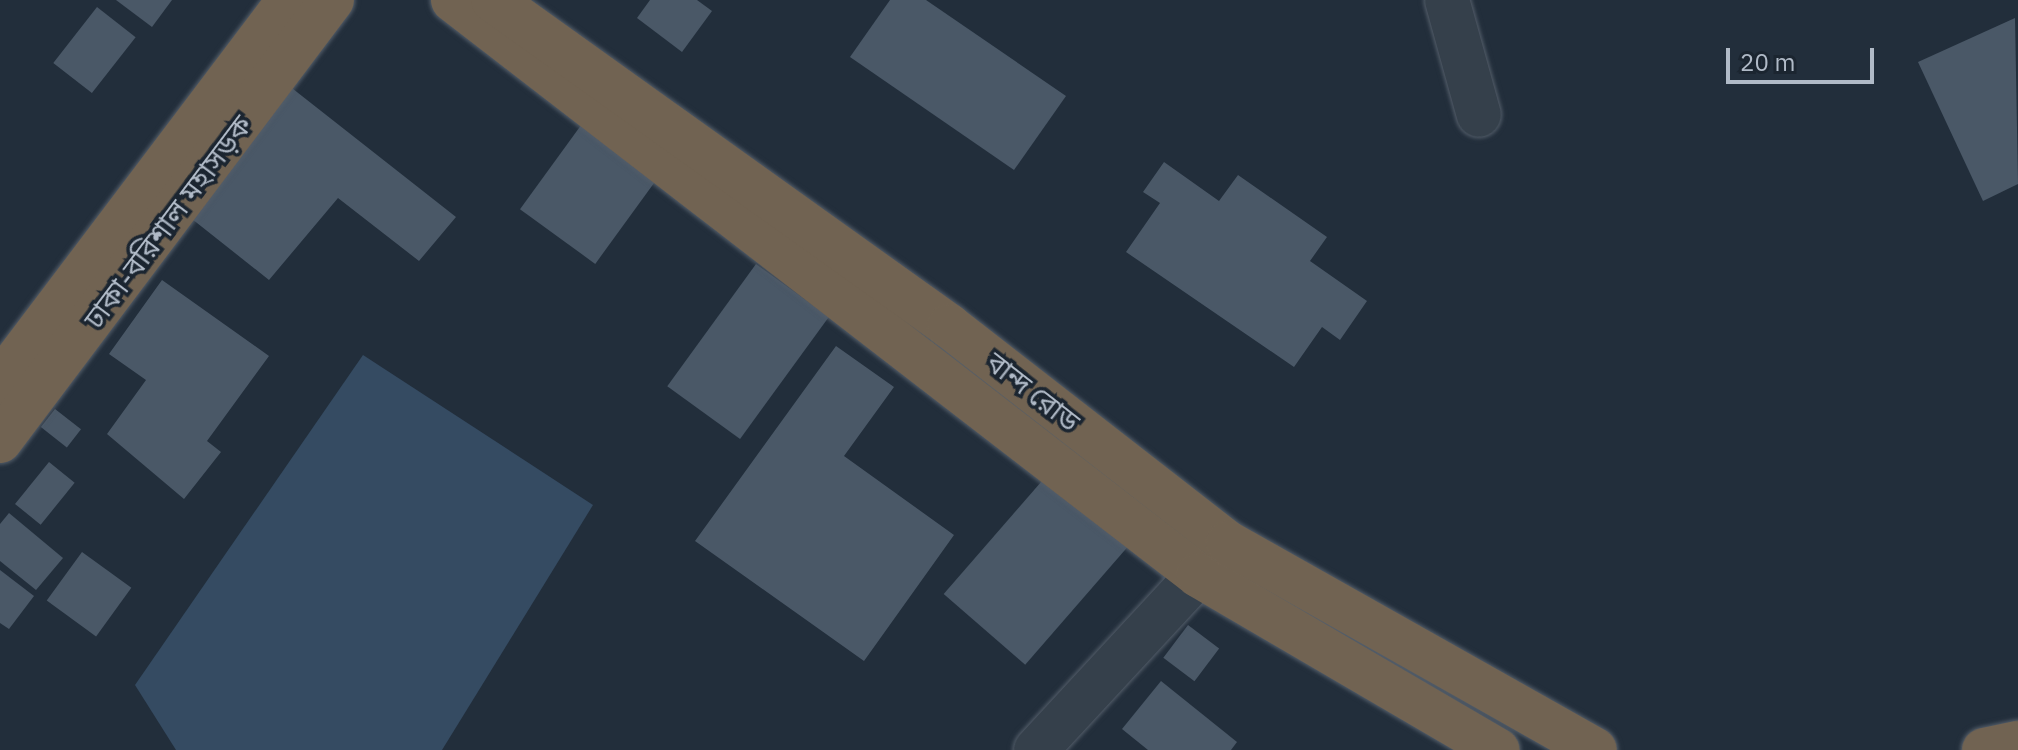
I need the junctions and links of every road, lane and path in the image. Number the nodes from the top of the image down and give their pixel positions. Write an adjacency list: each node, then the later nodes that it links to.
1 (289, 0): 7 (highway, ঢাকা-বরিশাল মহাসড়ক)
2 (332, 0): 8 (highway, ঢাকা-বরিশাল মহাসড়ক)
3 (453, 0): 9 (highway, বান্দ রোড)
4 (493, 0): 13 (highway, বান্দ রোড)
5 (1447, 0): 6 (street)
6 (1479, 115)
7 (0, 382)
8 (0, 441)
9 (1198, 575): 11 (street); 12 (highway, বান্দ রোড)
10 (2018, 743): 14 (highway)
11 (1036, 750)
12 (1498, 750)
13 (1595, 750)
14 (1984, 750)

